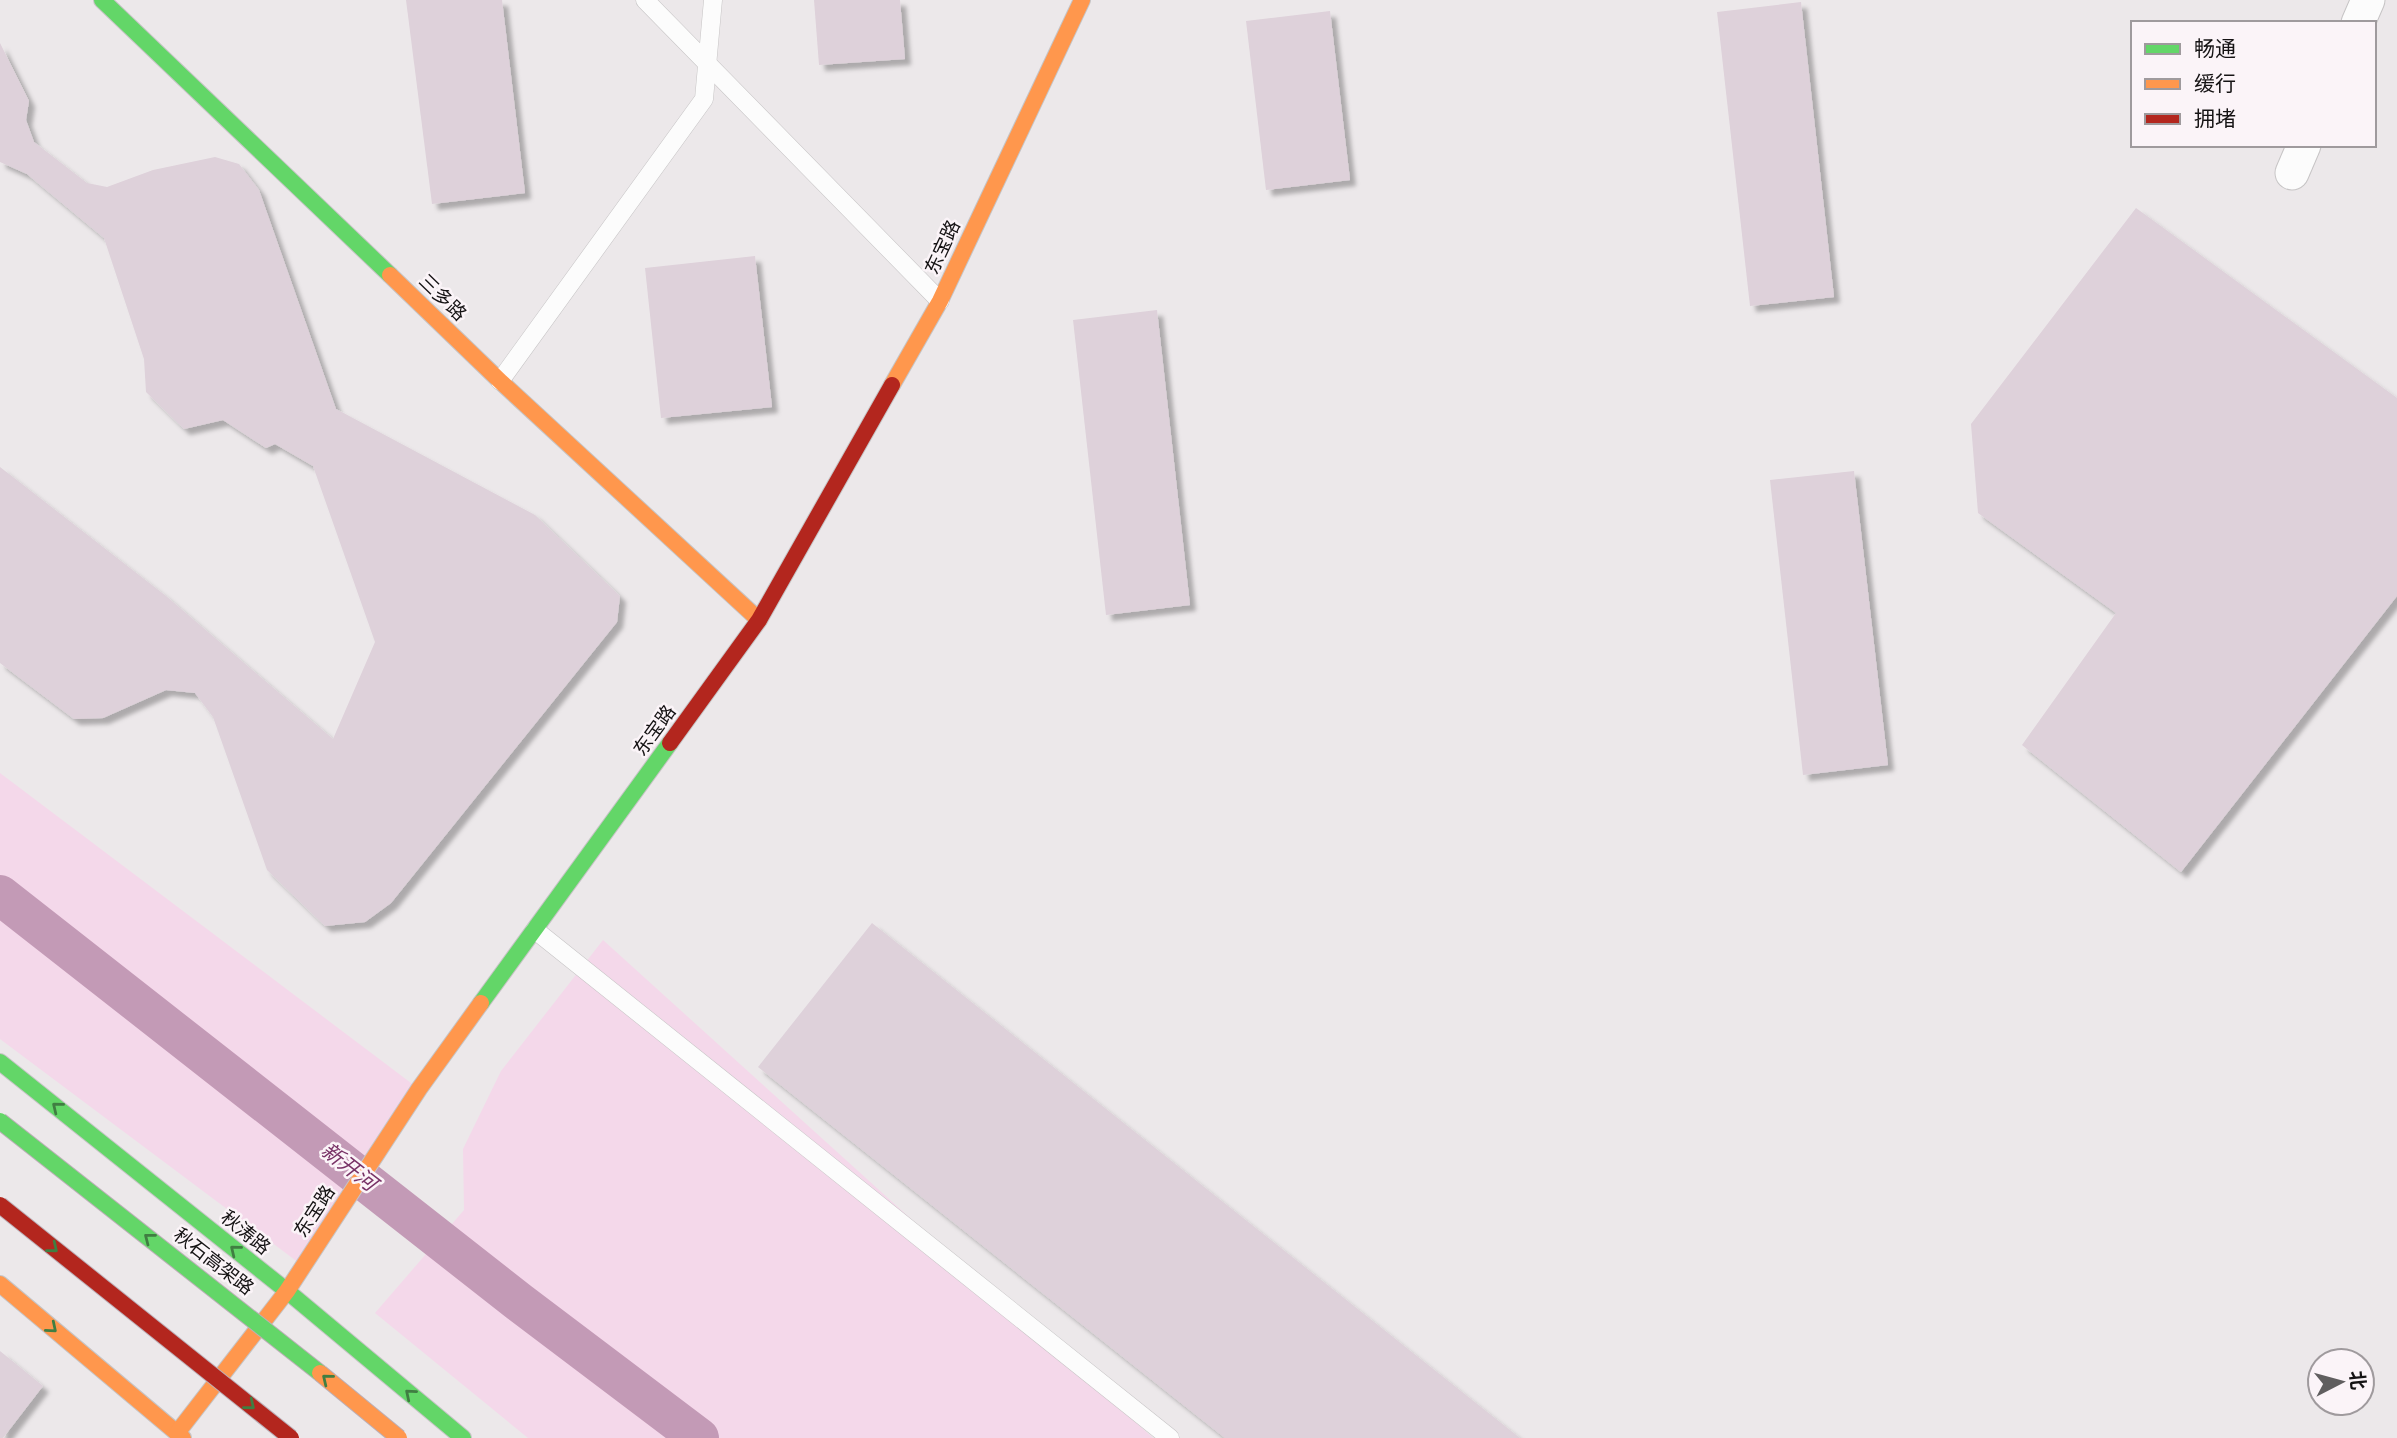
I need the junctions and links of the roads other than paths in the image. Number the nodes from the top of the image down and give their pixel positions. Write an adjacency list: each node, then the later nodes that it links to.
1 (102, 0): 9 (main road, 三多路)
2 (645, 0): 7 (lane)
3 (713, 0): 7 (lane)
4 (1082, 0): 8 (main road, 东宝路)
5 (2368, 0): 6 (street)
6 (2359, 21)
7 (707, 64): 8 (lane); 9 (lane)
8 (940, 301): 10 (main road, 东宝路)
9 (500, 381): 10 (main road, 三多路)
10 (759, 621): 11 (main road, 东宝路)
11 (534, 930): 16 (main road, 东宝路); 21 (lane)
12 (0, 1062): 16 (main road, 秋涛路, one-way to 12)
13 (0, 1121): 19 (main road, 秋石高架路, one-way to 13, bridge)
14 (0, 1205): 18 (main road, one-way to 18, bridge)
15 (0, 1284): 17 (main road, one-way to 17)
16 (287, 1291): 17 (main road, 东宝路); 20 (main road, 秋涛路, one-way to 16)
17 (180, 1436)
18 (291, 1438)
19 (399, 1438)
20 (463, 1438)
21 (1170, 1438)

